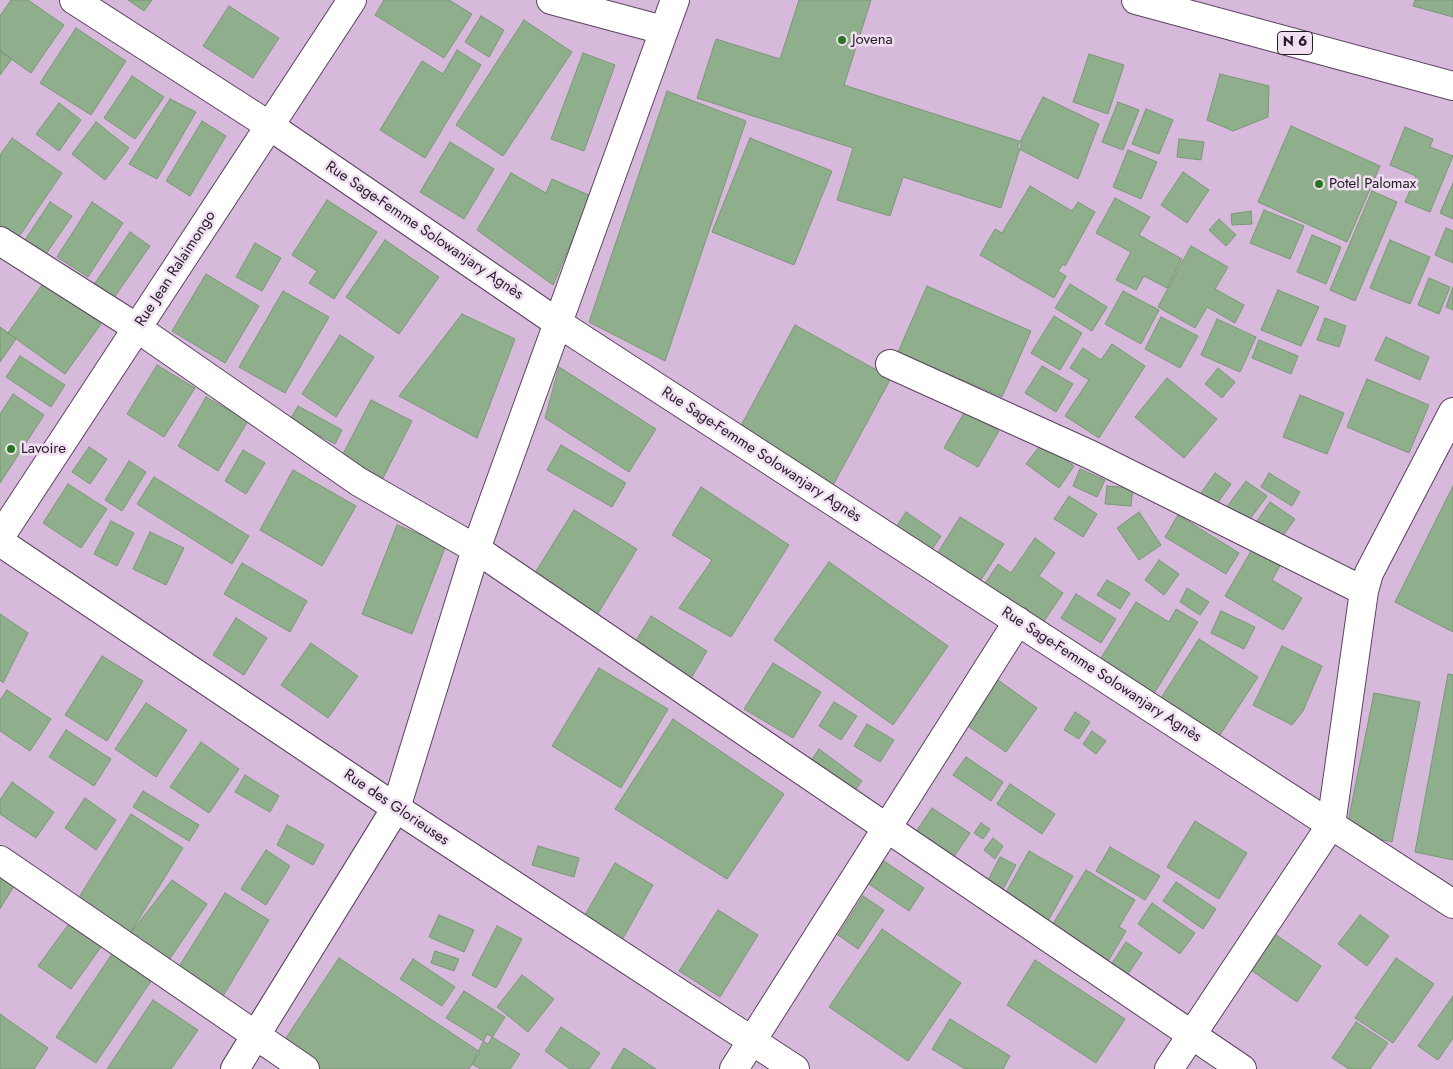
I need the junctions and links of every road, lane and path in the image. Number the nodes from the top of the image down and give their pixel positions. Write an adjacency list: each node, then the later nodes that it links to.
1 (74, 0): 8 (street, Rue Sage-Femme Solowanjary Agnès)
2 (352, 0): 8 (street, Rue Jean Ralaimongo)
3 (551, 0): 6 (street)
4 (675, 0): 6 (street)
5 (1136, 0): 7 (street, N 6)
6 (663, 30): 10 (street)
7 (1453, 86)
8 (270, 126): 10 (street, Rue Sage-Femme Solowanjary Agnès); 11 (street, Rue Jean Ralaimongo)
9 (0, 241): 11 (street)
10 (558, 323): 16 (street); 18 (street, Rue Sage-Femme Solowanjary Agnès)
11 (137, 328): 14 (street, Rue Jean Ralaimongo); 16 (street)
12 (890, 364): 17 (street)
13 (1453, 412): 17 (street)
14 (0, 537)
15 (0, 542): 19 (street, Rue des Glorieuses)
16 (476, 549): 19 (street); 21 (street)
17 (1364, 591): 20 (street)
18 (1018, 622): 20 (street, Rue Sage-Femme Solowanjary Agnès); 21 (street)
19 (396, 808): 25 (street); 26 (street, Rue des Glorieuses)
20 (1331, 825): 23 (street, Rue Sage-Femme Solowanjary Agnès); 24 (street)
21 (887, 828): 24 (street); 26 (street)
22 (0, 860): 25 (street)
23 (1453, 904)
24 (1191, 1036): 31 (street); 32 (street)
25 (256, 1037): 27 (street); 28 (street)
26 (751, 1040): 29 (street); 30 (street, Rue des Glorieuses)
27 (235, 1069)
28 (305, 1069)
29 (734, 1069)
30 (795, 1069)
31 (1169, 1069)
32 (1242, 1069)

